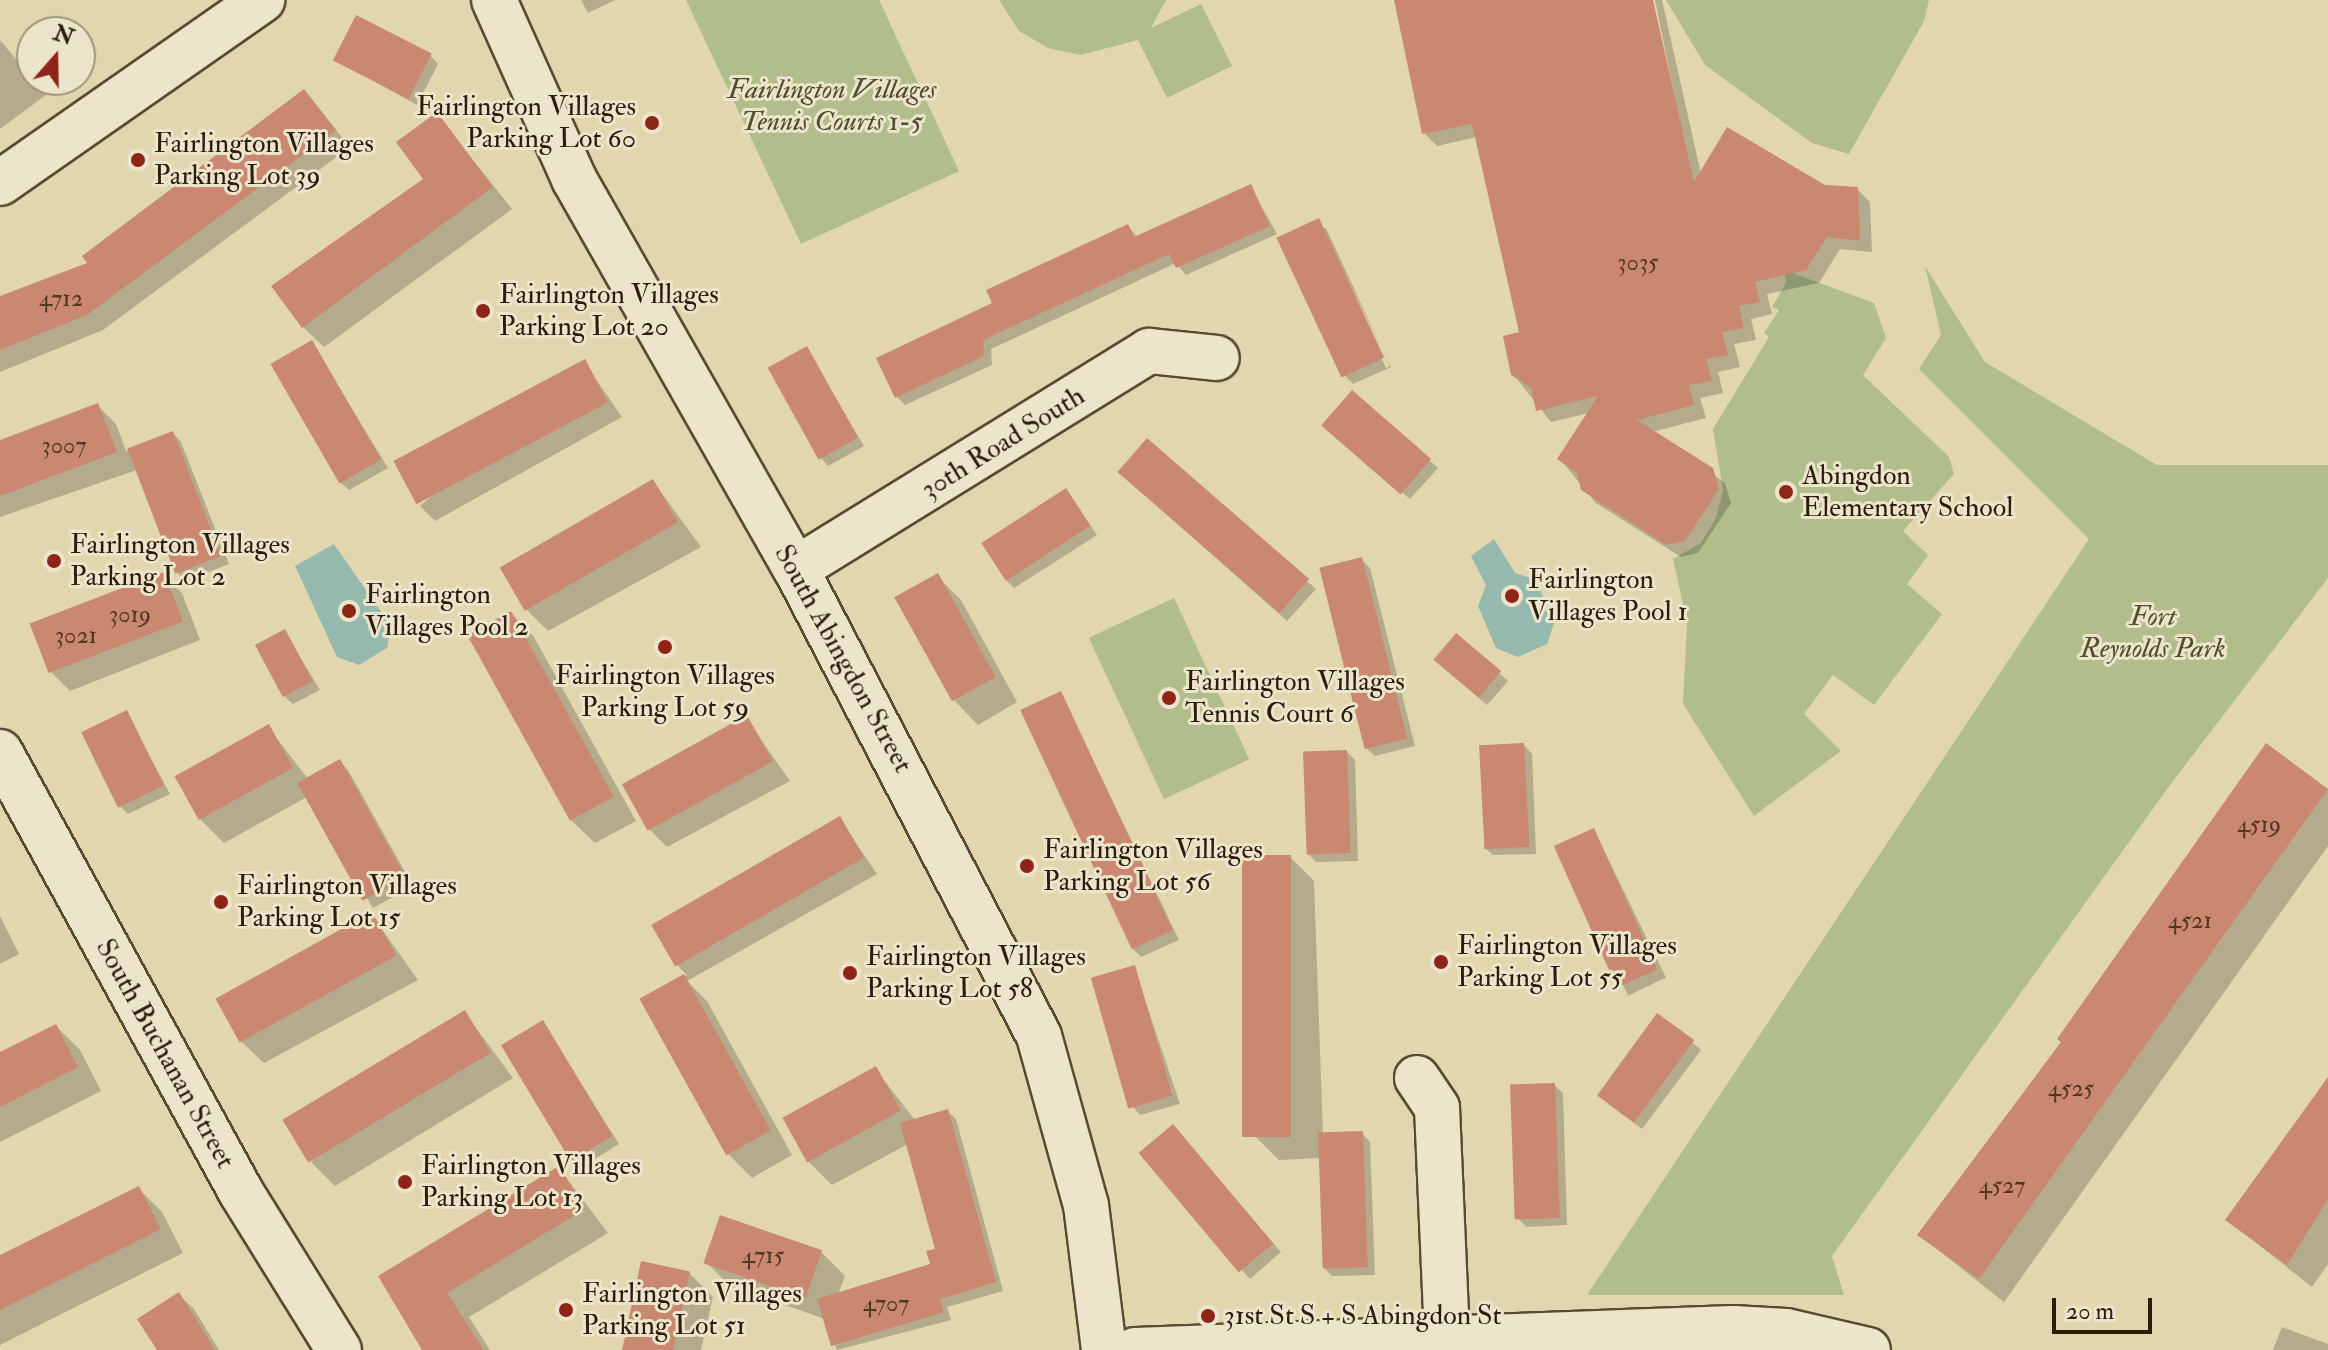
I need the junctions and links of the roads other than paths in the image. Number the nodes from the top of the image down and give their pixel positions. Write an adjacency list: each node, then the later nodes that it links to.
1 (262, 0): 3 (street)
2 (494, 0): 5 (street, South Abingdon Street)
3 (0, 183)
4 (1217, 358): 5 (street, 30th Road South)
5 (796, 569): 10 (street, South Abingdon Street)
6 (0, 752): 9 (street, South Buchanan Street)
7 (1417, 1078): 8 (street)
8 (1447, 1336): 11 (street); 12 (street)
9 (339, 1350)
10 (1104, 1350)
11 (1135, 1350)
12 (1868, 1350)

